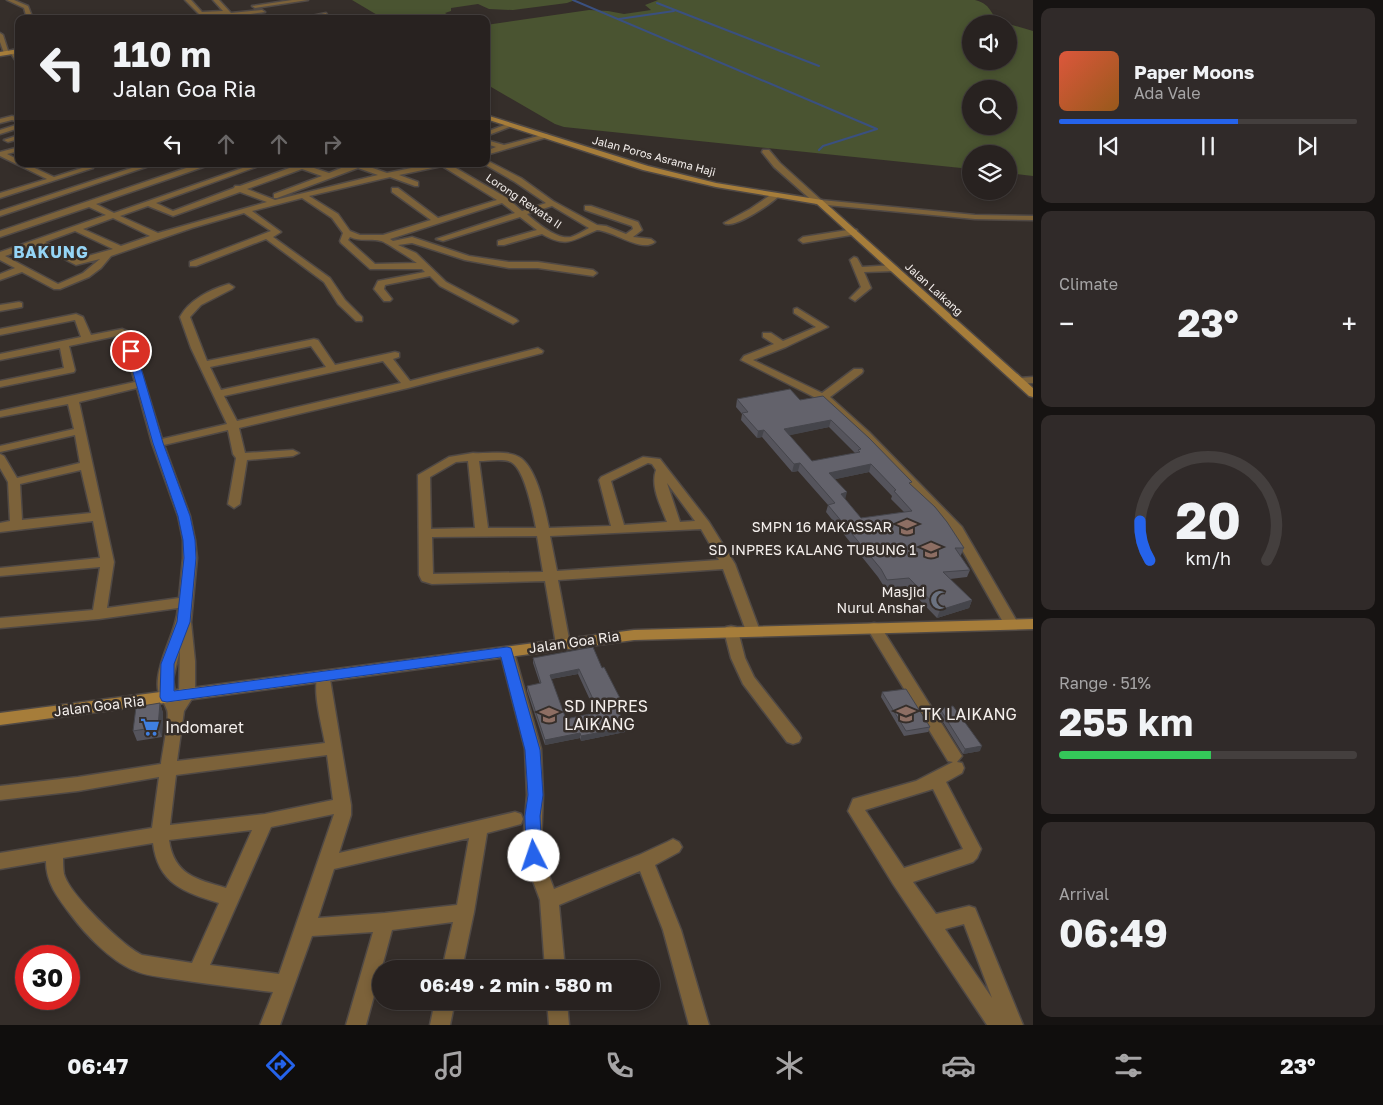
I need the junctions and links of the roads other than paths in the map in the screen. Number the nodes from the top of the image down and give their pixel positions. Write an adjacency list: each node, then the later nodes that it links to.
1 (10, 0): 10 (street)
2 (188, 0): 9 (street)
3 (216, 0): 4 (street); 9 (street)
4 (225, 0)
5 (249, 0): 7 (street)
6 (305, 0): 7 (street)
7 (256, 6): 8 (street)
8 (262, 12): 9 (street); 12 (street)
9 (228, 14): 11 (street)
10 (29, 15)
11 (223, 15)
12 (261, 15)
13 (0, 35): 14 (street)
14 (13, 52): 15 (main road)
15 (0, 54)
16 (490, 118): 19 (main road, Jalan Poros Asrama Haji)
17 (15, 119): 18 (street)
18 (0, 121)
19 (510, 124): 22 (street); 23 (main road, Jalan Poros Asrama Haji)
20 (15, 127): 21 (street)
21 (0, 132)
22 (490, 132)
23 (546, 136): 27 (street); 58 (main road, Jalan Poros Asrama Haji)
24 (15, 138): 25 (street)
25 (8, 140)
26 (490, 143): 27 (street)
27 (504, 148): 29 (street)
28 (15, 149): 31 (street)
29 (490, 152)
30 (766, 152): 61 (street)
31 (0, 154): 32 (street)
32 (15, 161)
33 (490, 164): 65 (street)
34 (28, 167): 49 (street)
35 (79, 167): 48 (street); 49 (street); 50 (street)
36 (137, 167): 48 (street)
37 (197, 167): 45 (street)
38 (251, 167): 51 (street)
39 (294, 167): 53 (street)
40 (304, 167): 47 (street)
41 (349, 167): 47 (street)
42 (365, 167): 46 (street)
43 (425, 167): 46 (street)
44 (449, 167): 60 (street, Lorong Rewata II)
45 (189, 170): 51 (street); 54 (street)
46 (389, 175): 52 (street); 57 (street)
47 (329, 176): 59 (street)
48 (109, 177): 50 (street); 54 (street)
49 (53, 179): 56 (street)
50 (100, 180): 54 (street); 70 (street)
51 (214, 180): 53 (street); 62 (street)
52 (414, 184)
53 (240, 189): 59 (street); 69 (street)
54 (129, 190): 64 (street)
55 (395, 190): 73 (street)
56 (0, 196)
57 (304, 196): 63 (street); 81 (street)
58 (775, 196): 61 (main road, Jalan Poros Asrama Haji); 74 (street)
59 (267, 200): 63 (street)
60 (504, 200): 68 (street, Lorong Rewata II); 73 (street)
61 (819, 202): 72 (street); 80 (main road, Jalan Laikang)
62 (149, 203): 69 (street); 71 (street)
63 (276, 203): 67 (street)
64 (89, 204): 71 (street); 76 (street)
65 (552, 204): 68 (street); 77 (street)
66 (588, 208): 86 (street)
67 (248, 211): 75 (street); 84 (street)
68 (522, 213): 79 (street, Lorong Rewata II); 87 (street)
69 (173, 214): 75 (street)
70 (0, 216): 76 (street)
71 (114, 216): 78 (street); 83 (street)
72 (1033, 218)
73 (437, 221): 85 (street)
74 (728, 223)
75 (198, 224): 83 (street)
76 (20, 227): 82 (street)
77 (595, 228): 79 (street, Lorong Rewata II); 86 (street)
78 (77, 229): 89 (street); 93 (street)
79 (545, 230): 91 (street)
80 (854, 232): 88 (street); 98 (main road, Jalan Laikang)
81 (347, 233): 85 (street); 100 (street)
82 (0, 234)
83 (159, 237): 93 (street)
84 (268, 237): 97 (street); 110 (street)
85 (384, 238): 92 (street)
86 (626, 238): 90 (street)
87 (440, 239)
88 (803, 240)
89 (38, 242): 94 (street); 95 (street)
90 (650, 242)
91 (501, 243)
92 (392, 244): 100 (street); 102 (street)
93 (120, 250): 94 (street)
94 (108, 254): 99 (street)
95 (0, 256): 99 (street)
96 (854, 260): 101 (street)
97 (193, 264)
98 (894, 268): 101 (street); 124 (main road, Jalan Laikang)
99 (21, 269): 103 (street)
100 (428, 270): 106 (street); 111 (street)
101 (859, 270): 105 (street)
102 (594, 273)
103 (0, 277)
104 (229, 287): 119 (street)
105 (855, 298)
106 (387, 299)
107 (19, 305): 108 (street)
108 (0, 308)
109 (797, 311): 116 (street)
110 (359, 319)
111 (513, 321)
112 (1, 329): 114 (street)
113 (767, 335): 116 (street)
114 (87, 339): 115 (street); 127 (street)
115 (64, 344): 118 (street); 121 (street)
116 (782, 345): 131 (street)
117 (538, 351): 128 (street)
118 (0, 357)
119 (204, 365): 120 (street); 129 (street)
120 (333, 369): 128 (street); 129 (street)
121 (70, 370): 125 (street); 126 (street)
122 (858, 371): 131 (street)
123 (1033, 380): 124 (street)
124 (1019, 381): 130 (main road, Jalan Laikang)
125 (73, 382)
126 (0, 384)
127 (141, 384): 132 (street); 136 (street)
128 (408, 385): 134 (street)
129 (217, 394): 134 (street)
130 (1033, 394)
131 (824, 397): 163 (street)
132 (73, 400): 133 (street); 135 (street)
133 (0, 414)
134 (233, 425): 136 (street); 139 (street)
135 (80, 431): 137 (street); 142 (street)
136 (158, 443): 159 (street)
137 (0, 449)
138 (293, 453): 139 (street)
139 (242, 457): 145 (street)
140 (473, 457): 152 (street); 153 (street); 154 (street)
141 (0, 458): 144 (street)
142 (86, 465): 144 (street); 146 (street)
143 (662, 470): 148 (street); 149 (street); 151 (street)
144 (14, 482): 147 (street)
145 (234, 504)
146 (98, 516): 147 (street); 155 (street)
147 (16, 525): 150 (street)
148 (675, 525): 149 (street); 151 (street)
149 (705, 525): 156 (street)
150 (0, 528)
151 (619, 530): 152 (street)
152 (543, 532): 154 (street); 158 (street)
153 (425, 533): 154 (street); 158 (street)
154 (482, 533)
155 (107, 562): 157 (street); 160 (street)
156 (728, 564): 158 (street); 167 (street)
157 (0, 572)
158 (550, 576): 168 (street)
159 (184, 602): 160 (street); 161 (street)
160 (99, 614): 162 (street)
161 (184, 622): 171 (street); 172 (street)
162 (0, 624)
163 (1012, 624): 164 (main road, Jalan Goa Ria); 165 (main road, Jalan Goa Ria)
164 (1033, 624)
165 (874, 628): 167 (main road, Jalan Goa Ria); 177 (street)
166 (731, 631): 167 (main road, Jalan Goa Ria); 168 (main road, Jalan Goa Ria); 174 (street)
167 (753, 631)
168 (563, 644): 169 (main road, Jalan Goa Ria)
169 (507, 652): 170 (main road, Jalan Goa Ria); 191 (street)
170 (324, 676): 171 (main road, Jalan Goa Ria); 175 (street)
171 (187, 694): 172 (street)
172 (171, 703): 173 (main road, Jalan Goa Ria); 176 (street)
173 (0, 719)
174 (793, 738)
175 (333, 748): 176 (street); 179 (street)
176 (168, 769): 178 (street); 183 (street)
177 (937, 780): 189 (street); 189 (street)
178 (0, 793)
179 (343, 805): 181 (street); 188 (street)
180 (515, 819): 182 (street)
181 (265, 821): 183 (street); 190 (street)
182 (479, 827): 188 (street); 192 (street)
183 (160, 834): 185 (street); 190 (street)
184 (673, 847): 187 (street)
185 (54, 852): 186 (street); 198 (street)
186 (0, 861)
187 (645, 861): 191 (street); 206 (street)
188 (327, 863): 195 (street)
189 (899, 878): 194 (street)
190 (231, 898): 198 (street)
191 (549, 900): 197 (street)
192 (464, 912): 193 (street); 196 (street)
193 (385, 922): 195 (street); 203 (street)
194 (931, 924): 207 (street); 208 (street)
195 (306, 928): 199 (street)
196 (454, 960)
197 (554, 960)
198 (197, 973): 199 (street)
199 (286, 984): 202 (street)
200 (443, 1010): 204 (street)
201 (558, 1010): 205 (street)
202 (270, 1025)
203 (356, 1025)
204 (440, 1025)
205 (559, 1025)
206 (699, 1025)
207 (999, 1025)
208 (1013, 1025)

